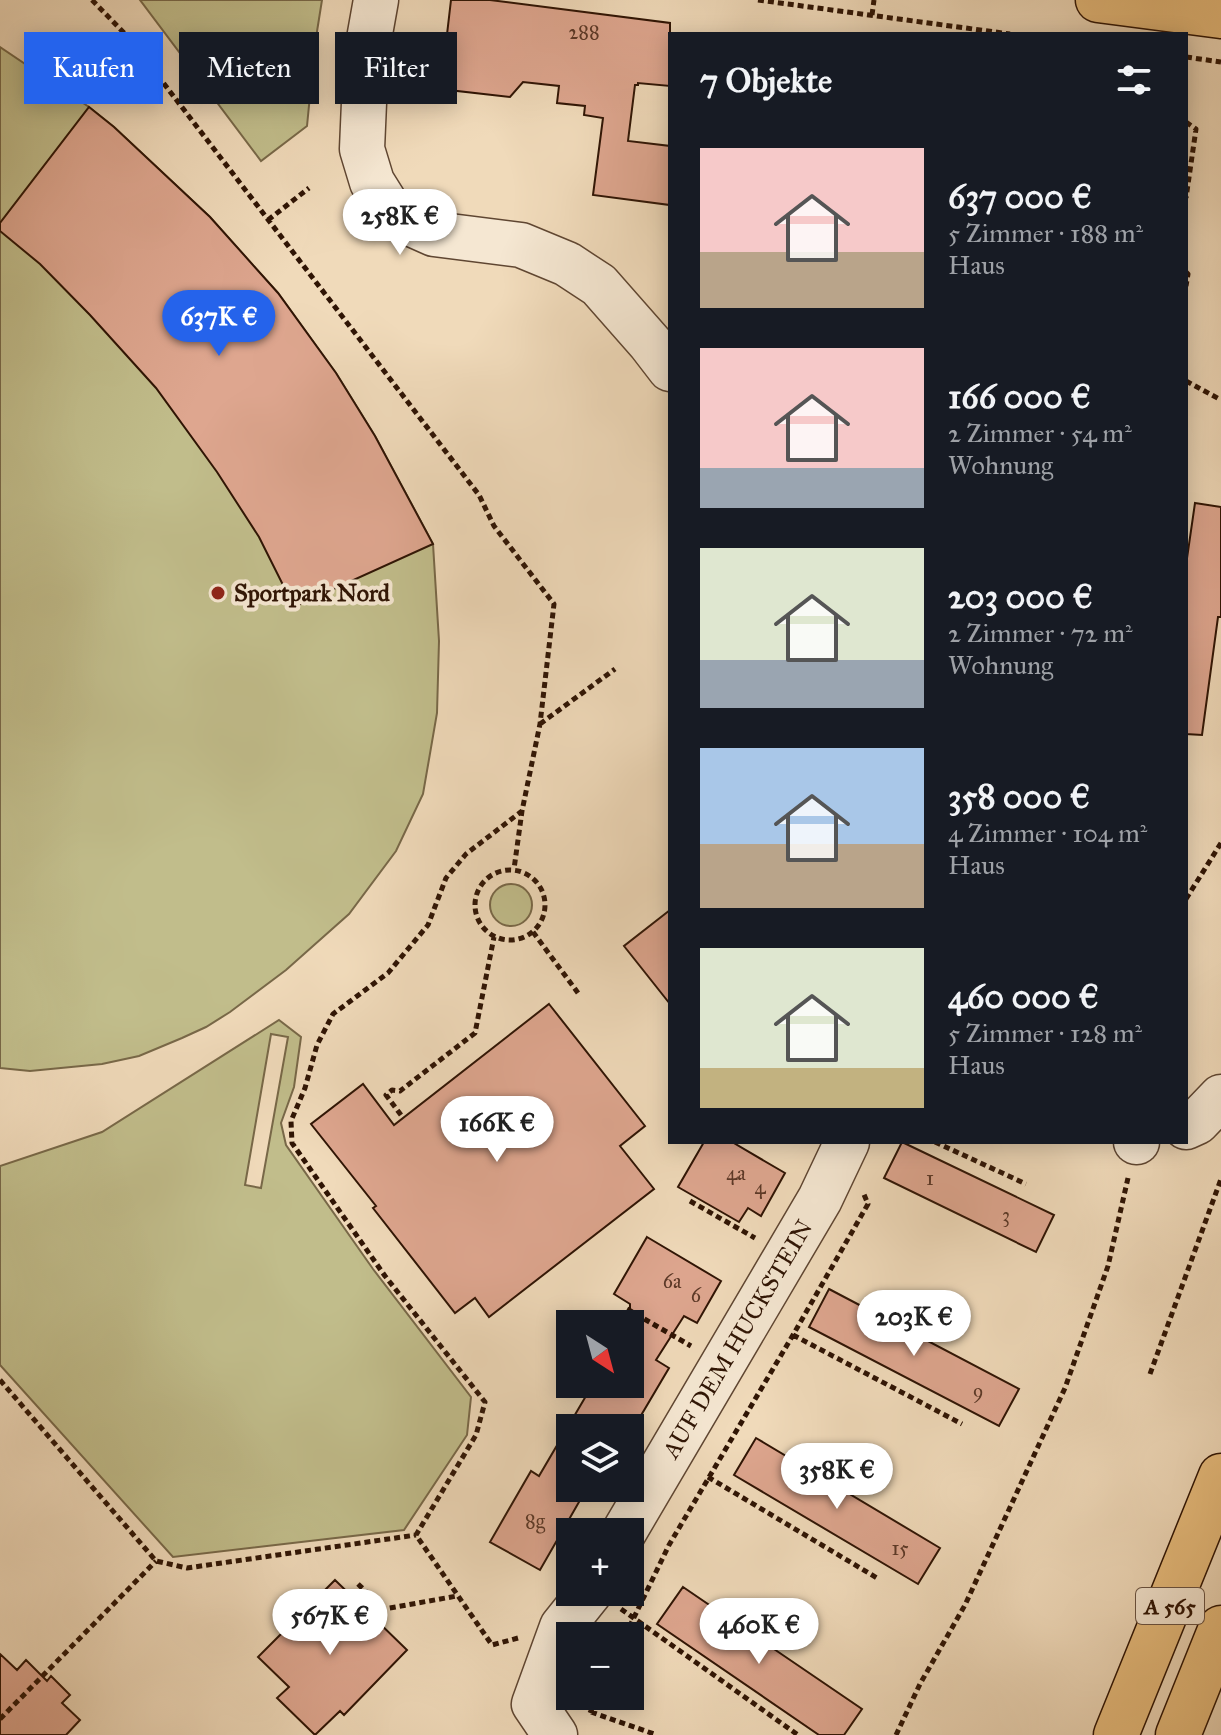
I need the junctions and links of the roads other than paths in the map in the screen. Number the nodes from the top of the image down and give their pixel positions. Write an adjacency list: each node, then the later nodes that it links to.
1 (376, 0): 4 (street)
2 (1098, 0): 3 (main road)
3 (1197, 9)
4 (668, 366)
5 (1221, 1097): 6 (street)
6 (1188, 1126)
7 (847, 1144): 9 (street, AUF DEM HUCKSTEIN)
8 (1221, 1476): 13 (main road, A 565)
9 (632, 1518)
10 (595, 1606): 12 (street)
11 (1221, 1628): 14 (main road, A 565)
12 (573, 1723)
13 (1116, 1735)
14 (1178, 1735)

